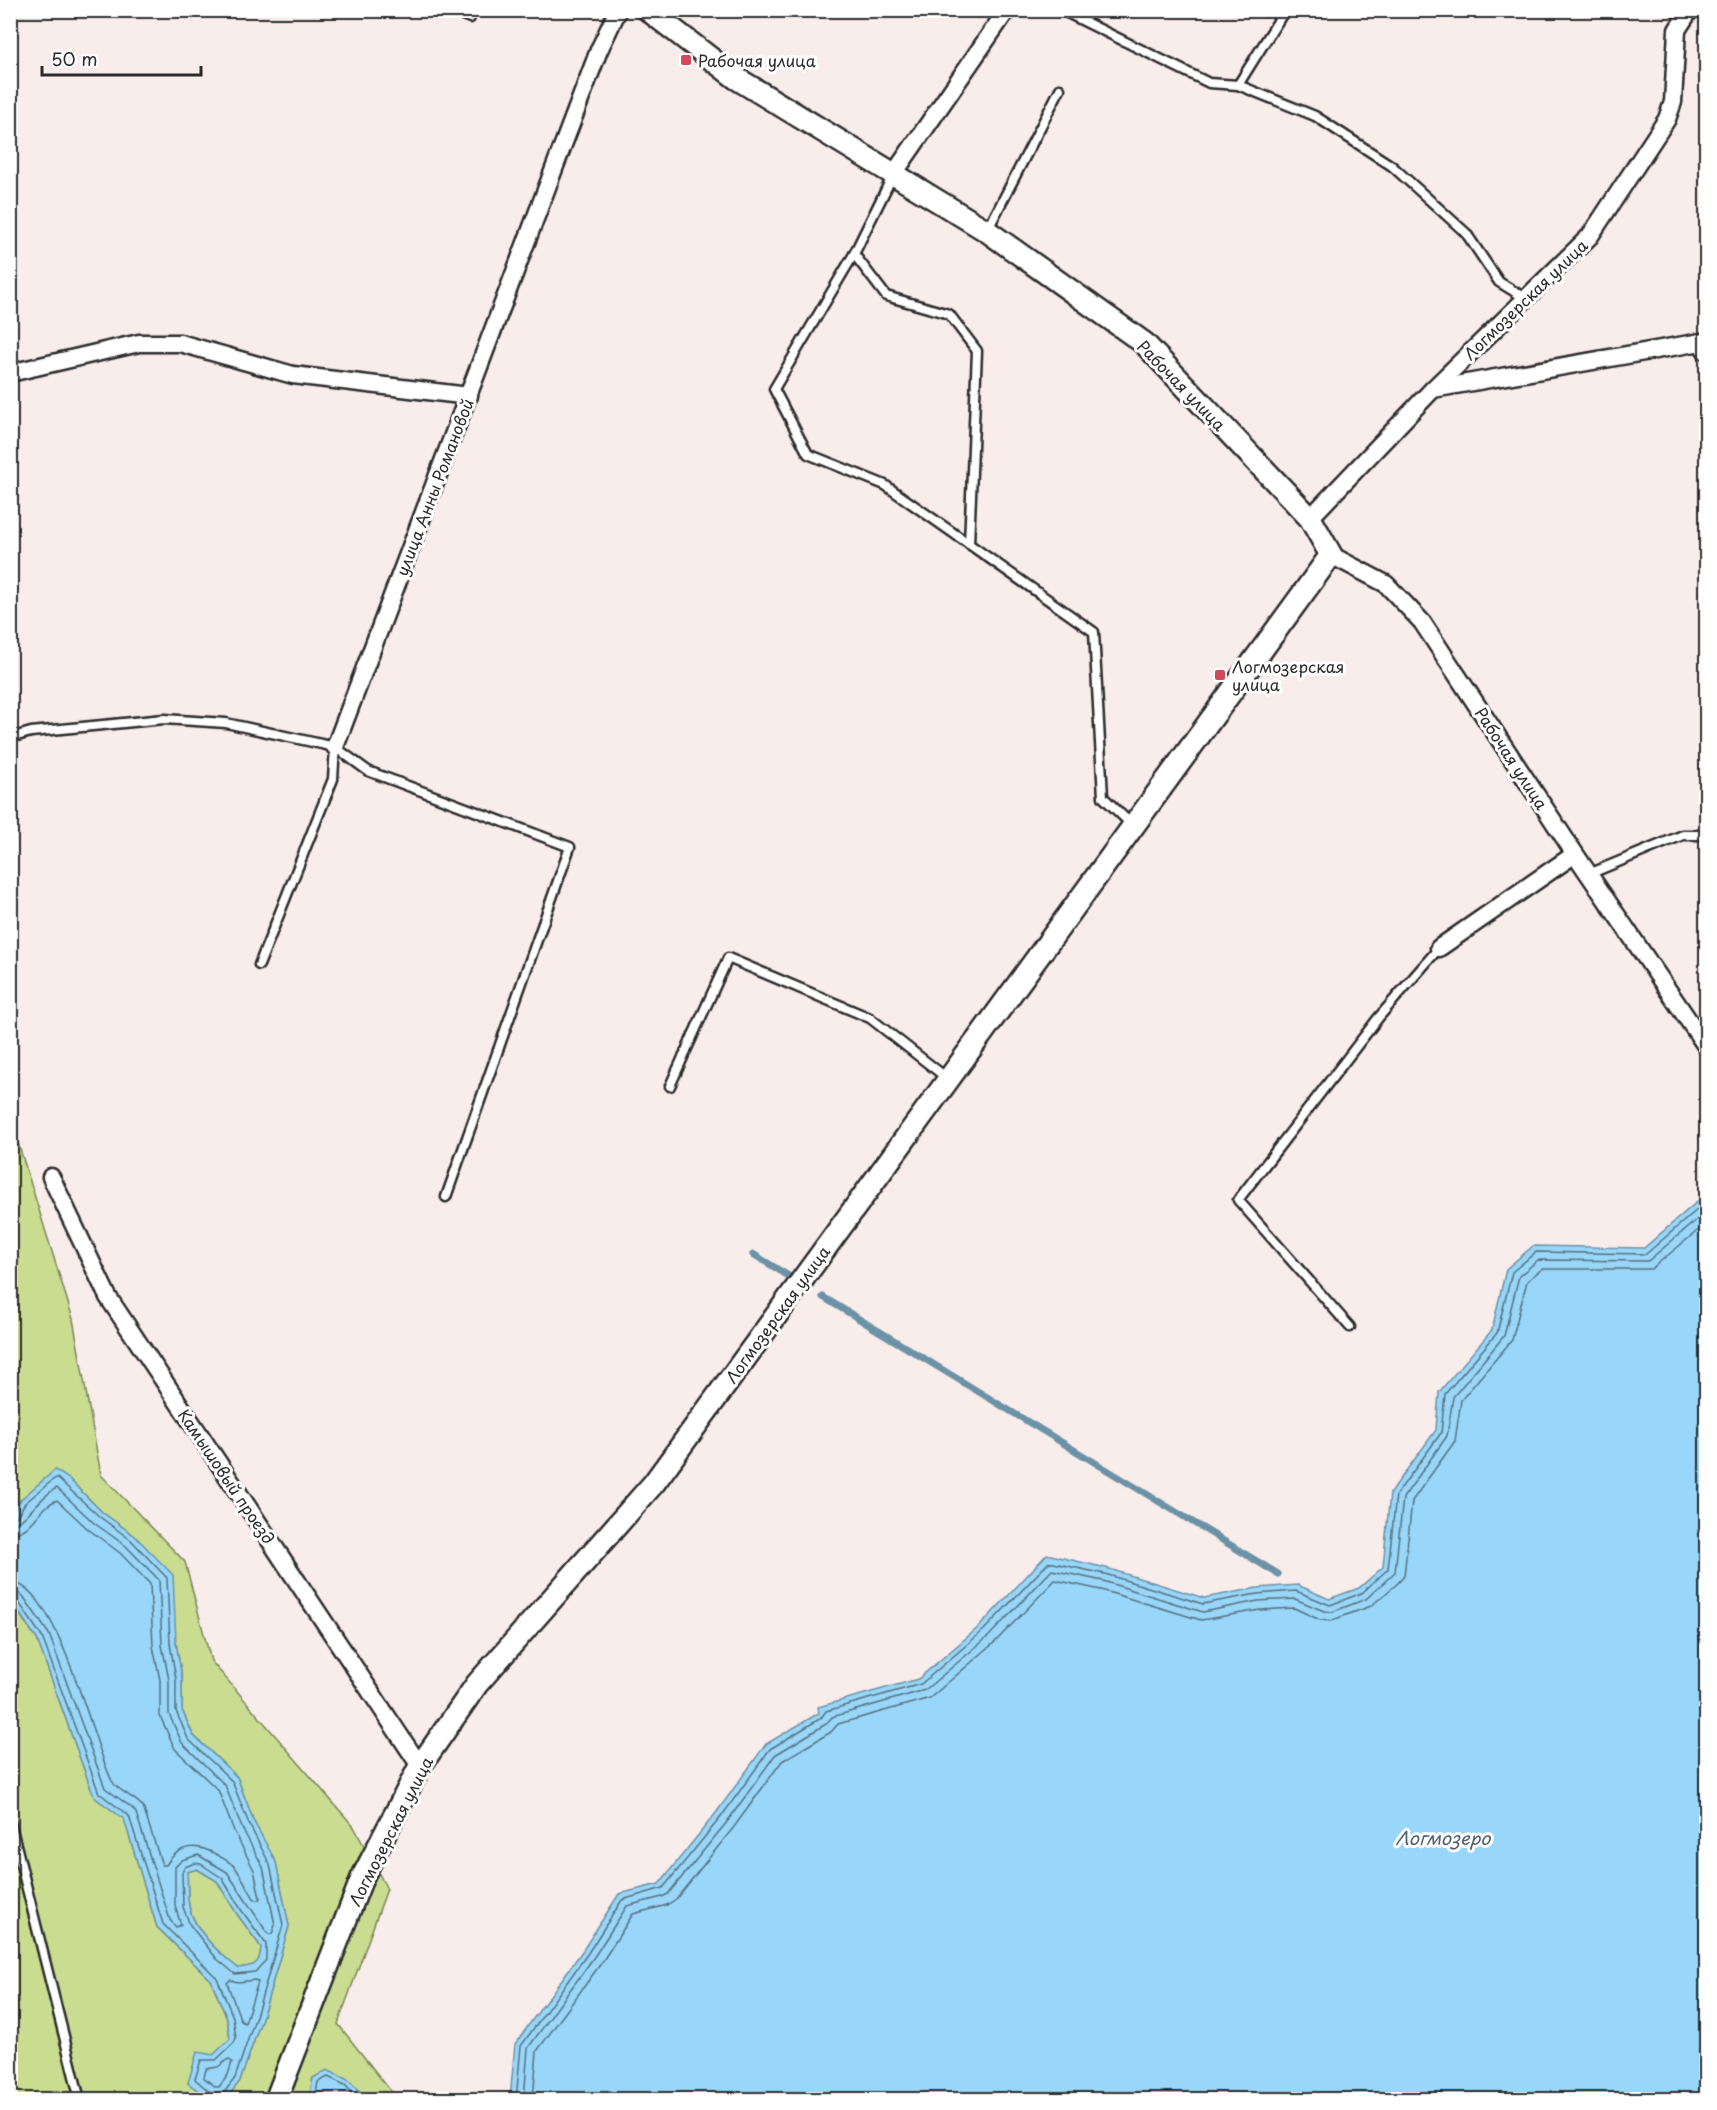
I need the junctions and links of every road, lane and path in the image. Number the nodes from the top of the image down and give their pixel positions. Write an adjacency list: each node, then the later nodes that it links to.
1 (450, 10): 8 (lane)
2 (618, 10): 18 (street, улица Анны Романовой)
3 (648, 10): 11 (street, Рабочая улица)
4 (1007, 10): 11 (street)
5 (1061, 10): 9 (lane)
6 (1285, 10): 9 (lane)
7 (1690, 10): 14 (street, Логмозерская улица)
8 (470, 18)
9 (1238, 85): 14 (lane)
10 (1060, 89): 12 (lane)
11 (893, 175): 12 (street, Рабочая улица); 13 (lane)
12 (987, 231): 19 (street, Рабочая улица)
13 (854, 254): 20 (lane); 20 (lane)
14 (1525, 298): 17 (street, Логмозерская улица)
15 (1707, 351): 17 (street)
16 (10, 373): 18 (street)
17 (1432, 389): 19 (street, Логмозерская улица)
18 (469, 396): 23 (street, улица Анны Романовой)
19 (1310, 518): 21 (street, Рабочая улица)
20 (969, 544): 24 (lane)
21 (1331, 555): 24 (street, Логмозерская улица); 26 (street, Рабочая улица)
22 (10, 738): 23 (lane)
23 (335, 747): 29 (lane, улица Анны Романовой); 34 (lane)
24 (1133, 826): 31 (street, Логмозерская улица)
25 (1707, 835): 27 (lane)
26 (1575, 854): 27 (street, Рабочая улица); 28 (street)
27 (1589, 874): 30 (street, Рабочая улица)
28 (1439, 948): 35 (lane)
29 (259, 965)
30 (1707, 1046)
31 (949, 1079): 32 (lane); 36 (street, Логмозерская улица)
32 (670, 1086)
33 (51, 1177): 36 (street, Камышовый проезд)
34 (446, 1197)
35 (1350, 1327)
36 (420, 1766): 39 (street, Логмозерская улица)
37 (10, 1821): 38 (lane)
38 (80, 2100)
39 (276, 2100)

